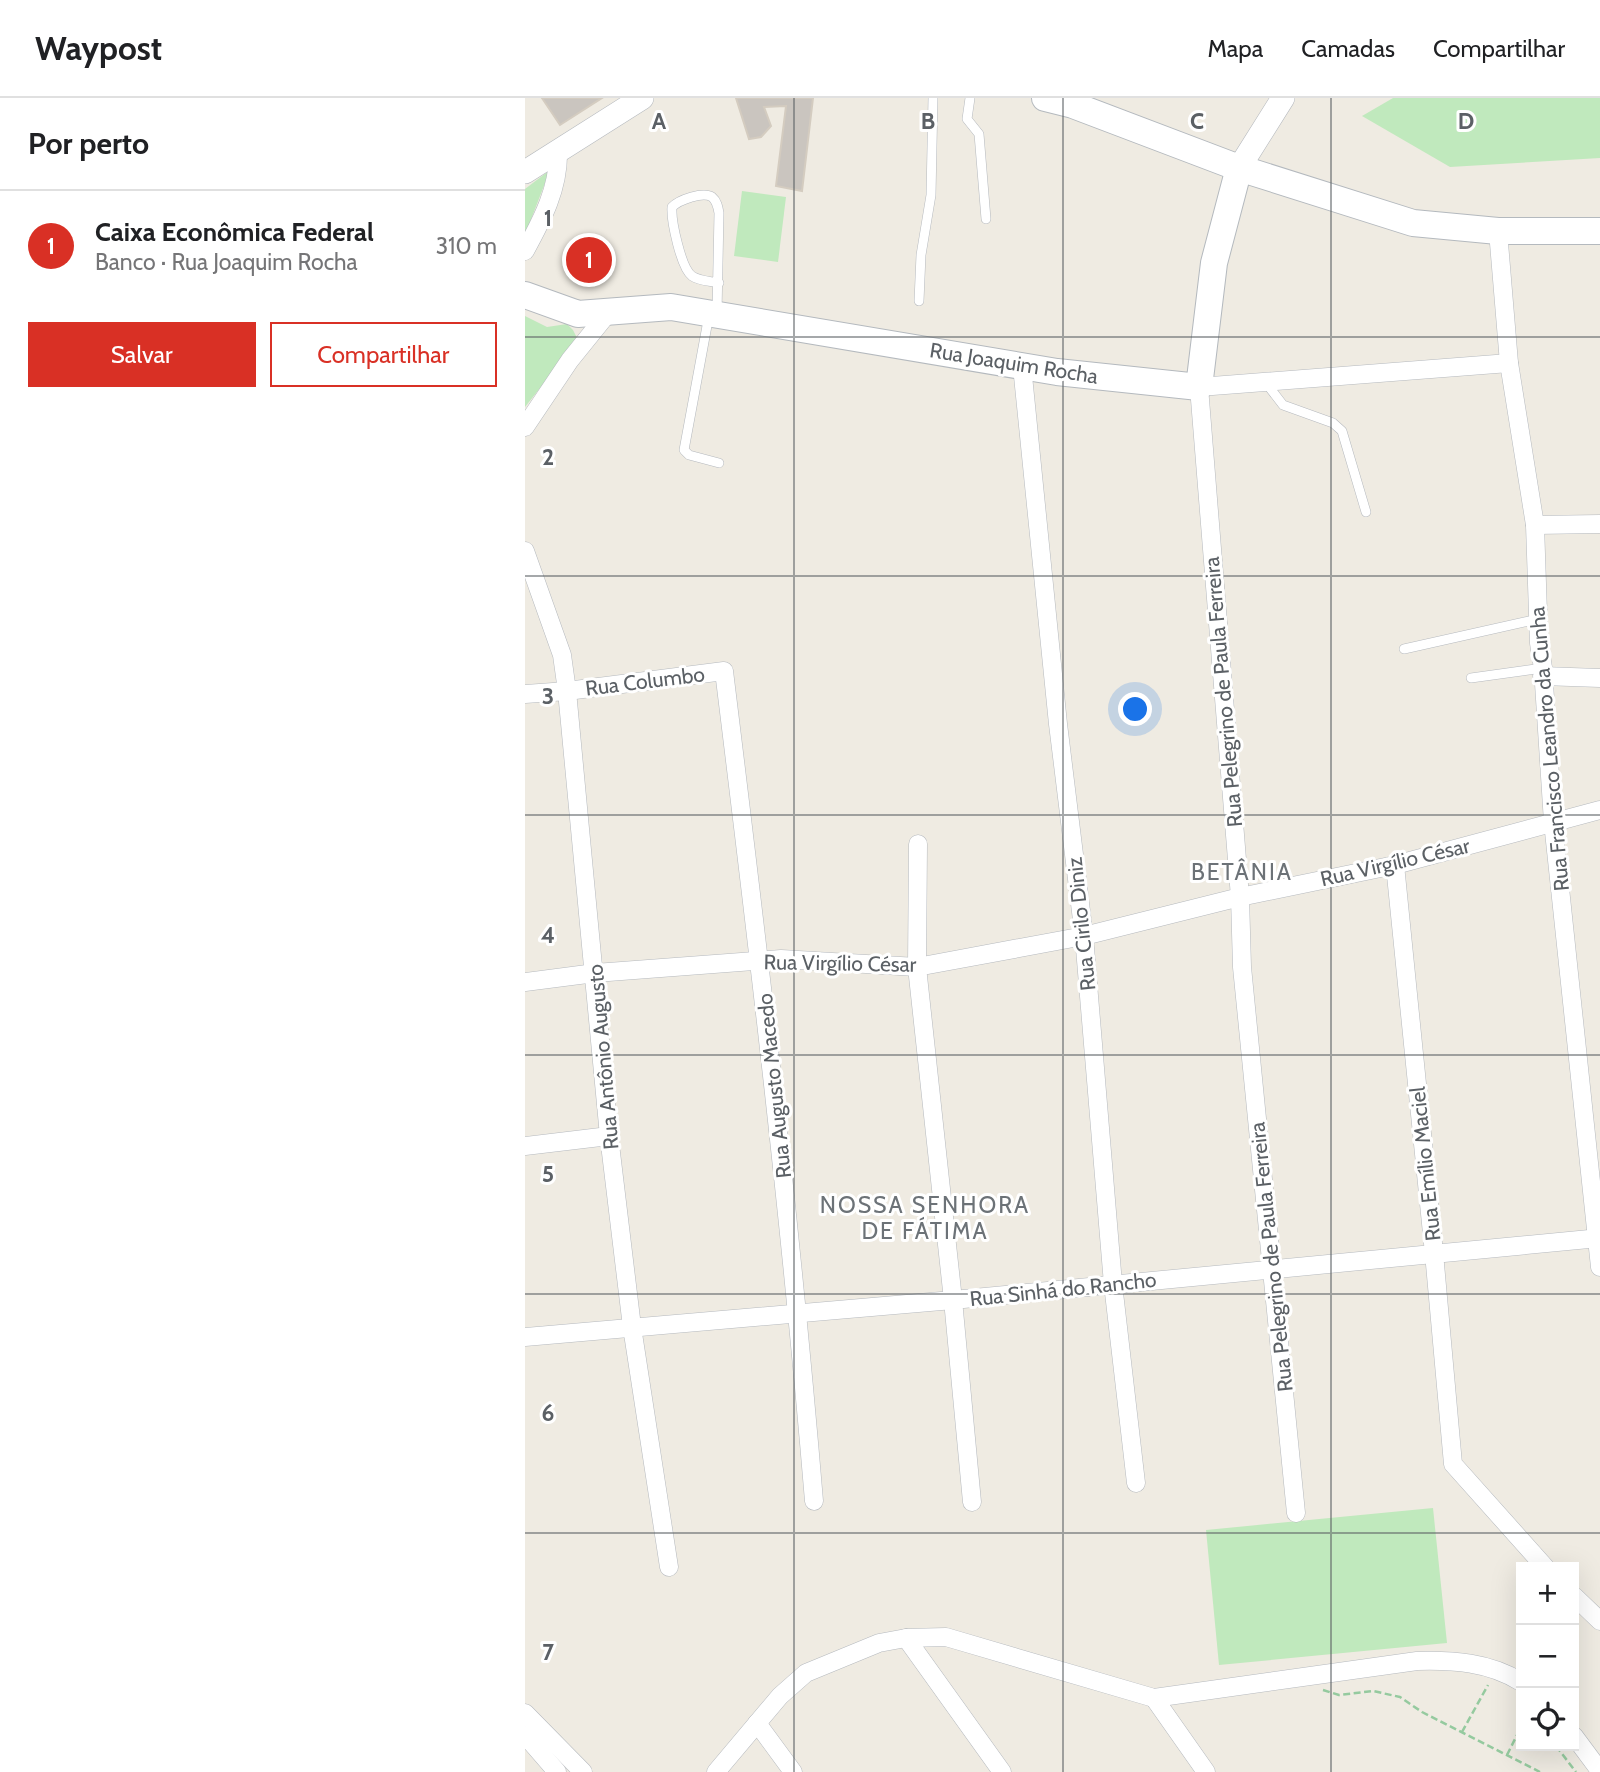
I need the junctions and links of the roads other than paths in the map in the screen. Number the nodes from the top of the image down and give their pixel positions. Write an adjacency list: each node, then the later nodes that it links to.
1 (642, 98): 6 (street)
2 (933, 98): 15 (lane)
3 (970, 98): 9 (lane)
4 (1045, 98): 7 (main road)
5 (1283, 98): 7 (street)
6 (558, 152): 8 (street); 12 (street)
7 (1239, 168): 10 (main road); 23 (main road, Rua Pelegrino de Paula Ferreira)
8 (525, 172)
9 (986, 219)
10 (1498, 231): 11 (main road); 20 (street, Rua Francisco Leandro da Cunha)
11 (1600, 231)
12 (525, 251)
13 (719, 283): 13 (lane); 18 (lane)
14 (525, 295): 17 (main road, Rua Joaquim Rocha)
15 (919, 301)
16 (607, 313): 17 (main road, Rua Joaquim Rocha); 18 (main road, Rua Joaquim Rocha); 19 (street)
17 (578, 314): 19 (street)
18 (713, 314): 21 (main road, Rua Joaquim Rocha); 25 (lane)
19 (586, 339): 24 (street)
20 (1509, 363): 22 (street, Rua Joaquim Rocha); 28 (street, Rua Francisco Leandro da Cunha)
21 (1022, 366): 23 (main road, Rua Joaquim Rocha); 43 (street, Rua Cirilo Diniz)
22 (1265, 382): 23 (street, Rua Joaquim Rocha); 26 (lane)
23 (1199, 387): 42 (street, Rua Pelegrino de Paula Ferreira)
24 (525, 427)
25 (719, 463)
26 (1366, 512)
27 (1600, 524): 28 (street)
28 (1535, 525): 30 (street, Rua Francisco Leandro da Cunha)
29 (525, 551): 36 (street, Rua Antônio Augusto)
30 (1538, 619): 31 (lane); 33 (street, Rua Francisco Leandro da Cunha)
31 (1403, 649)
32 (724, 671): 36 (street, Rua Columbo); 44 (street, Rua Augusto Macedo)
33 (1542, 672): 34 (lane); 35 (street); 39 (street, Rua Francisco Leandro da Cunha)
34 (1471, 678)
35 (1600, 678)
36 (567, 691): 37 (street, Rua Columbo); 46 (street, Rua Antônio Augusto)
37 (525, 694)
38 (1600, 810): 39 (street, Rua Virgílio César)
39 (1553, 822): 41 (street, Rua Virgílio César); 50 (street, Rua Francisco Leandro da Cunha)
40 (918, 844): 45 (street)
41 (1395, 864): 42 (street, Rua Virgílio César); 51 (street, Rua Emílio Maciel)
42 (1240, 897): 43 (street, Rua Virgílio César); 53 (street, Rua Pelegrino de Paula Ferreira)
43 (1084, 936): 45 (street, Rua Virgílio César); 54 (street, Rua Cirilo Diniz)
44 (760, 961): 45 (street, Rua Virgílio César); 46 (street, Rua Virgílio César); 56 (street, Rua Augusto Macedo)
45 (917, 967): 55 (street)
46 (595, 973): 47 (street, Rua Virgílio César); 48 (street, Rua Antônio Augusto)
47 (525, 982)
48 (609, 1136): 49 (street); 57 (street, Rua Antônio Augusto)
49 (525, 1146)
50 (1599, 1238): 51 (street, Rua Sinhá do Rancho); 52 (street, Rua Francisco Leandro da Cunha)
51 (1434, 1253): 53 (street, Rua Sinhá do Rancho); 63 (street, Rua Emílio Maciel)
52 (1600, 1267)
53 (1273, 1269): 54 (street, Rua Sinhá do Rancho); 62 (street, Rua Pelegrino de Paula Ferreira)
54 (1113, 1284): 55 (street, Rua Sinhá do Rancho); 59 (street, Rua Cirilo Diniz)
55 (953, 1300): 56 (street, Rua Sinhá do Rancho); 61 (street)
56 (799, 1312): 57 (street, Rua Sinhá do Rancho); 60 (street, Rua Augusto Macedo)
57 (632, 1326): 58 (street, Rua Sinhá do Rancho); 64 (street, Rua Antônio Augusto)
58 (525, 1337)
59 (1136, 1483)
60 (814, 1501)
61 (972, 1502)
62 (1296, 1513)
63 (1541, 1562)
64 (669, 1567)
65 (1579, 1601): 66 (street)
66 (1600, 1621)
67 (906, 1638): 69 (street); 71 (street); 79 (street)
68 (1516, 1680): 69 (street)
69 (1154, 1698): 80 (street)
70 (525, 1713): 77 (street)
71 (757, 1723): 74 (street); 78 (street)
72 (525, 1735): 76 (street)
73 (1579, 1743): 75 (street)
74 (719, 1770)
75 (1600, 1771)
76 (557, 1772)
77 (583, 1772)
78 (793, 1772)
79 (1002, 1772)
80 (1206, 1772)

